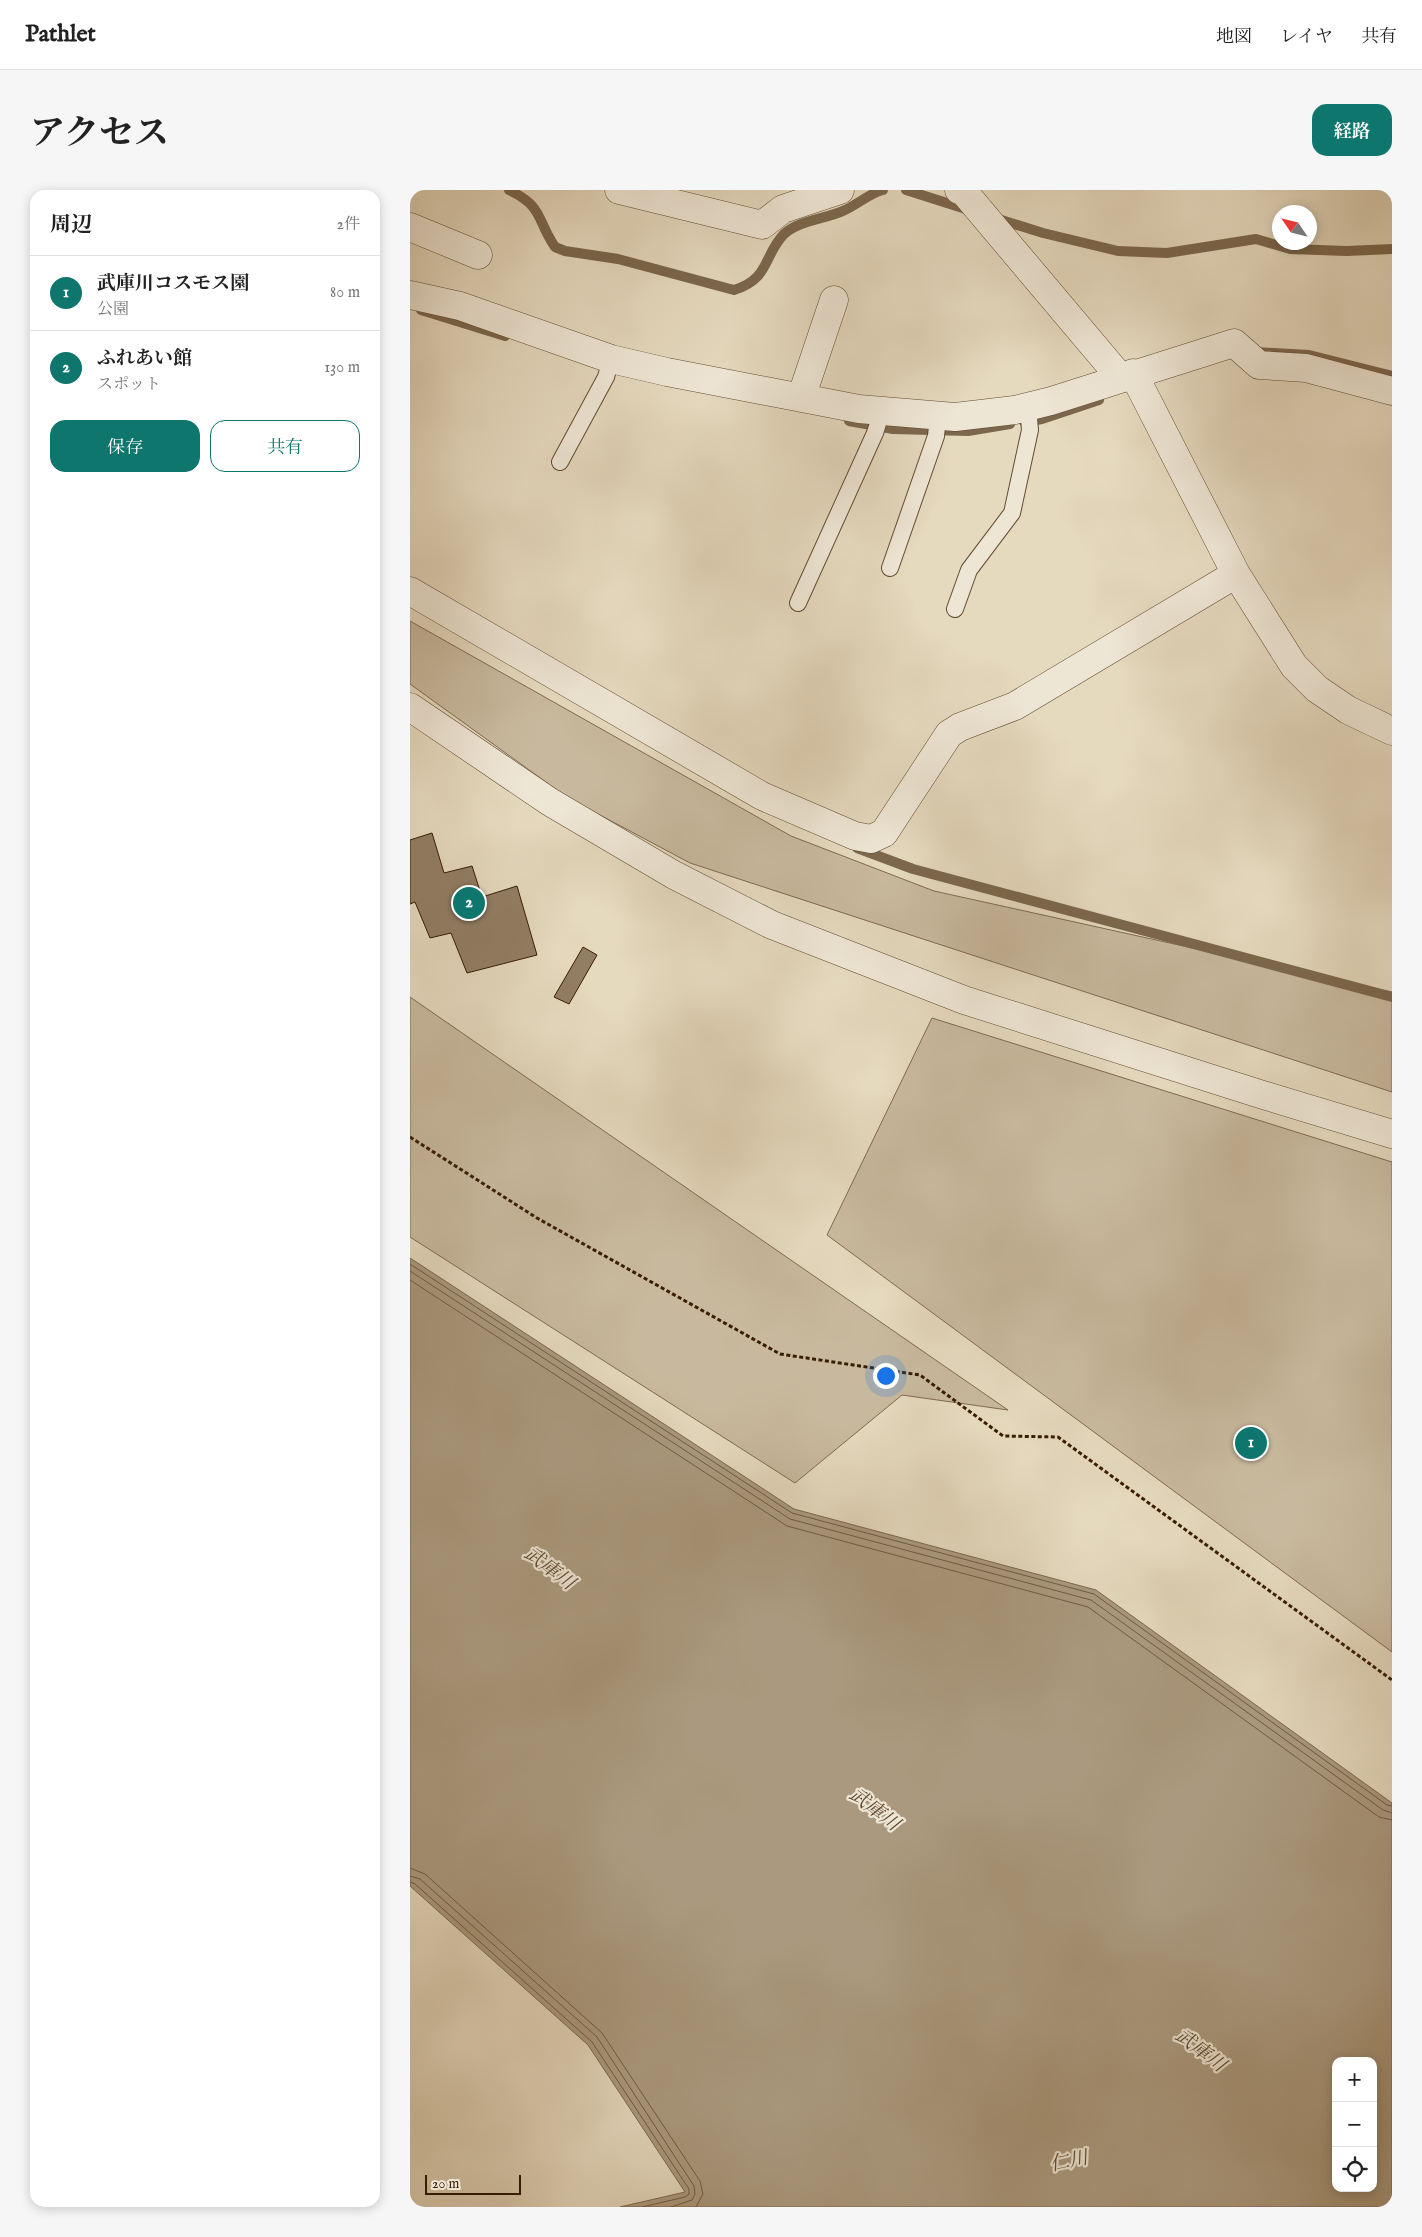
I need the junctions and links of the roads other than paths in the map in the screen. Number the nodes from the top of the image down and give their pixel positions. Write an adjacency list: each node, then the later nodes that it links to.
1 (619, 190): 2 (street)
2 (840, 190)
3 (963, 193): 9 (street)
4 (410, 226): 5 (street)
5 (478, 255)
6 (410, 295): 8 (street)
7 (834, 300): 11 (street)
8 (609, 366): 11 (street); 15 (lane)
9 (1133, 381): 10 (street); 12 (street); 17 (street)
10 (1392, 390)
11 (801, 398): 13 (street)
12 (1029, 416): 14 (street); 20 (lane)
13 (879, 422): 14 (street); 19 (lane)
14 (937, 426): 16 (lane)
15 (560, 462)
16 (890, 568)
17 (1236, 574): 18 (street); 22 (street)
18 (410, 591)
19 (798, 603)
20 (955, 609)
21 (410, 707): 23 (street)
22 (1392, 731)
23 (1392, 1134)

